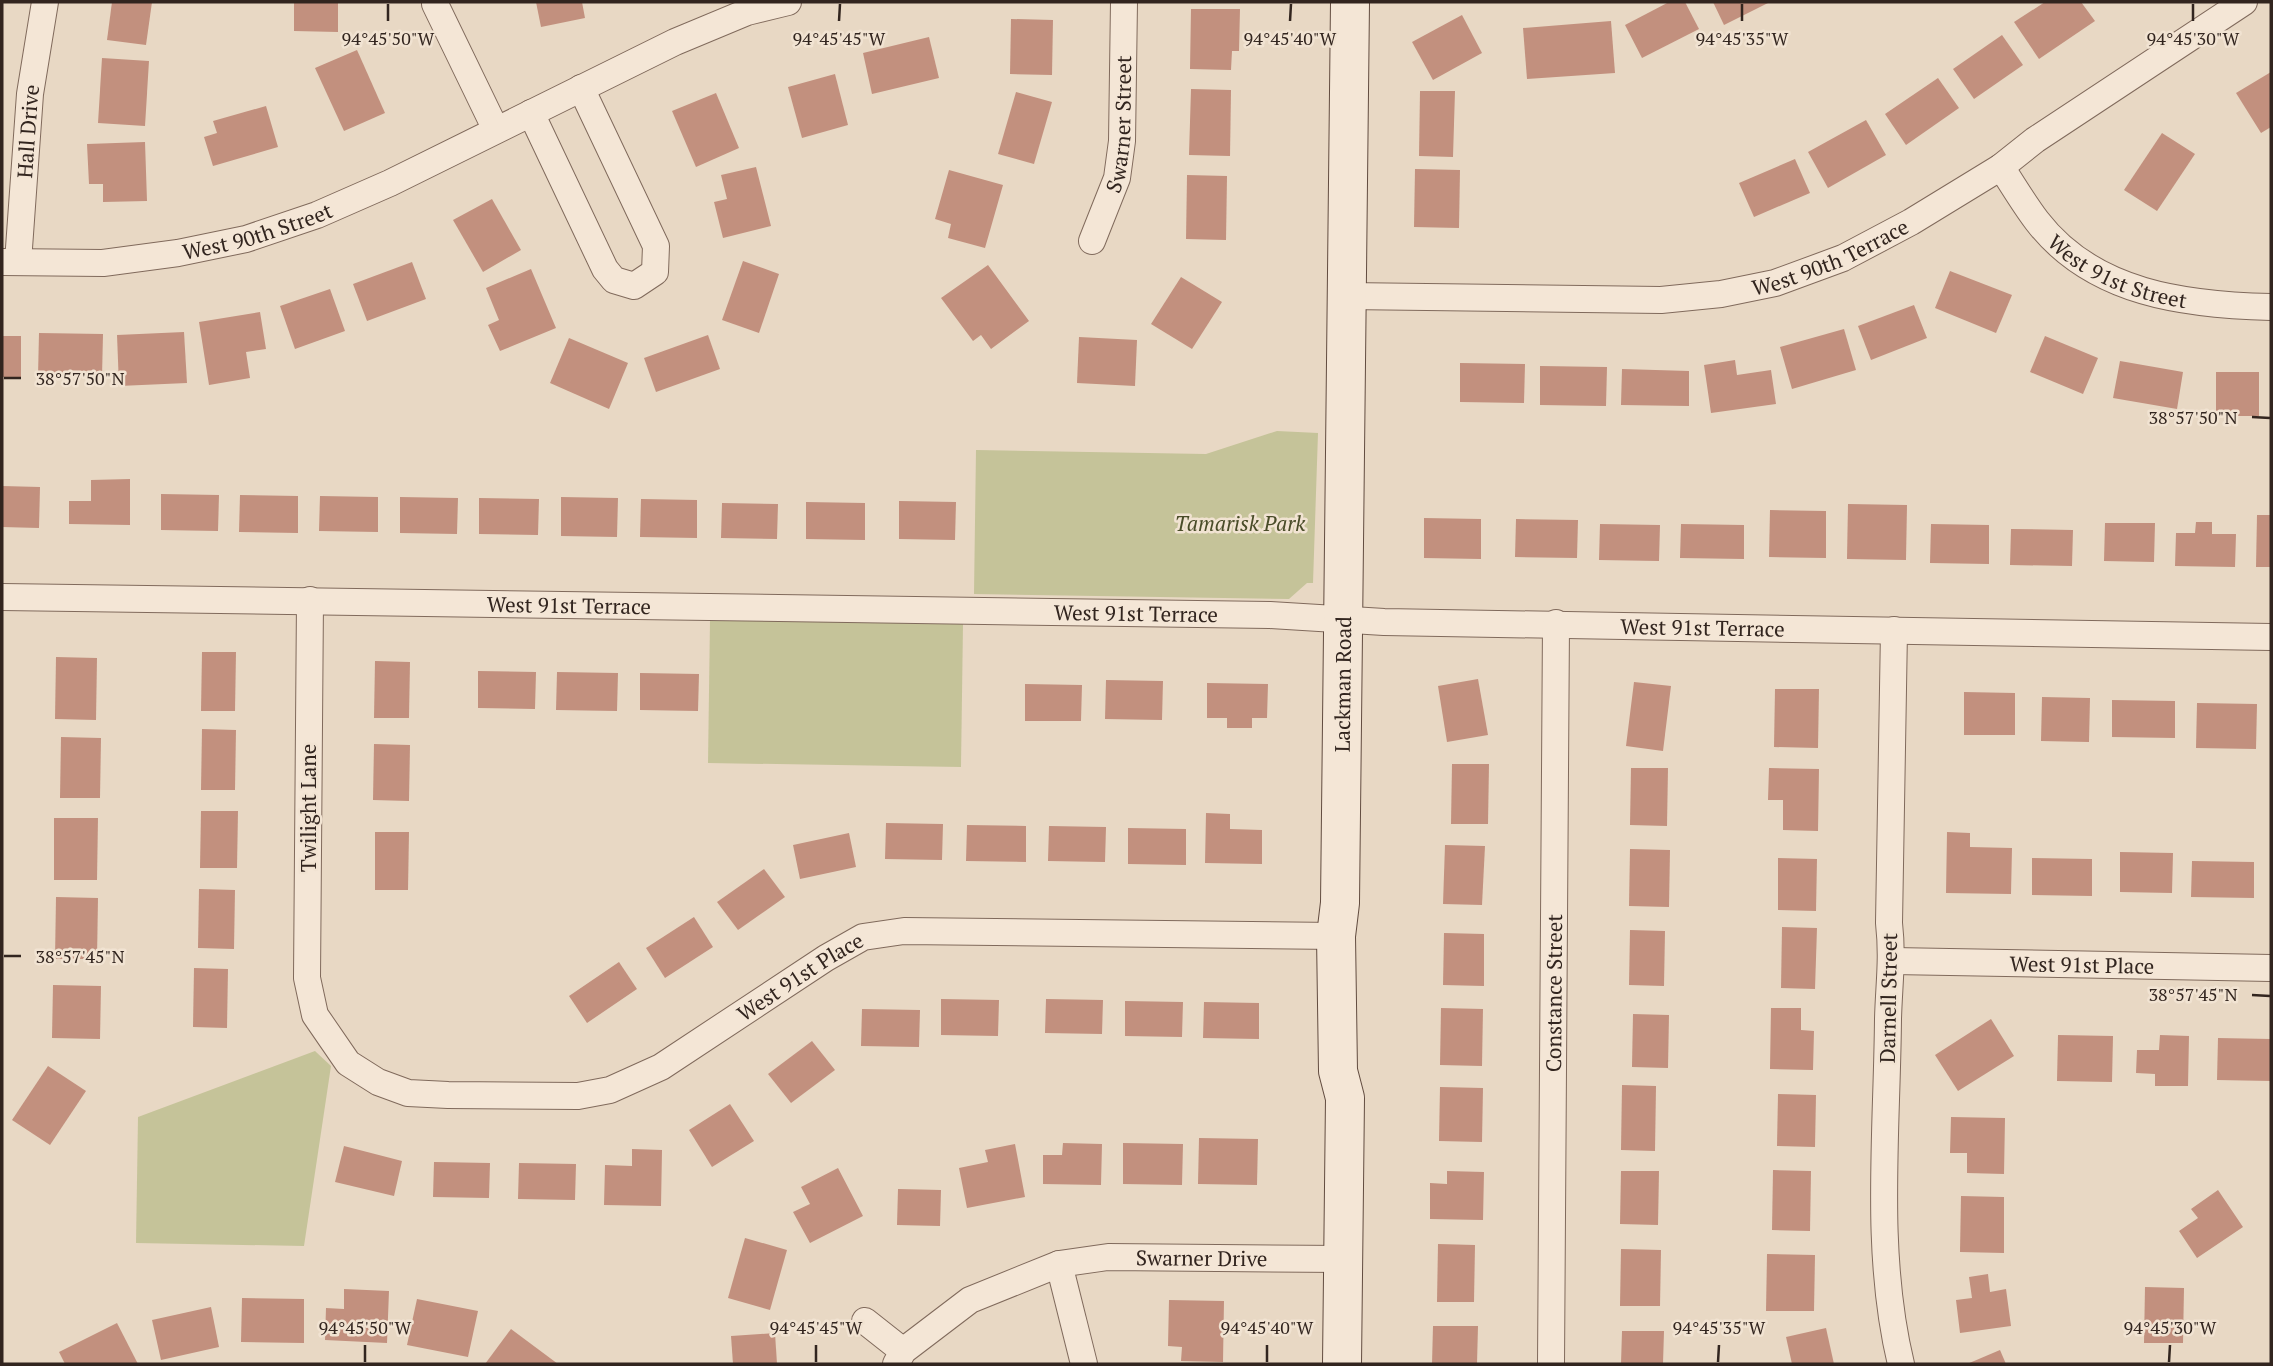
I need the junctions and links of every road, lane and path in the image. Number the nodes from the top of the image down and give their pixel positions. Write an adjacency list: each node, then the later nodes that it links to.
1 (45, 2): 12 (street, Hall Drive)
2 (789, 2): 7 (street, West 90th Street)
3 (1124, 2): 11 (street, Swarner Street)
4 (1350, 2): 13 (main road, Lackman Road)
5 (2244, 2): 10 (street, West 90th Terrace)
6 (435, 4): 9 (street)
7 (582, 88): 8 (street, West 90th Street); 8 (street)
8 (531, 113): 9 (street, West 90th Street)
9 (496, 130): 12 (street, West 90th Street)
10 (2001, 167): 13 (street, West 90th Terrace); 14 (street, West 91st Street)
11 (1092, 241)
12 (10, 262)
13 (1348, 296): 17 (main road, Lackman Road)
14 (2271, 307)
15 (2, 597): 16 (street, West 91st Terrace)
16 (310, 600): 17 (street, West 91st Terrace); 24 (street, Twilight Lane)
17 (1343, 619): 18 (street, West 91st Terrace); 21 (main road, Lackman Road)
18 (1556, 623): 19 (street, West 91st Terrace); 31 (street, Constance Street)
19 (1894, 630): 20 (street, West 91st Terrace); 22 (street, Darnell Street)
20 (2271, 637)
21 (1336, 936): 24 (street, West 91st Place); 25 (main road, Lackman Road)
22 (1893, 961): 23 (street, West 91st Place); 32 (street, Darnell Street)
23 (2271, 968)
24 (315, 1015)
25 (1343, 1259): 26 (street, Swarner Drive); 30 (main road, Lackman Road)
26 (1059, 1264): 28 (street, Swarner Drive); 29 (street)
27 (865, 1321): 28 (street, Swarner Drive)
28 (900, 1358)
29 (1084, 1364)
30 (1342, 1364)
31 (1551, 1364)
32 (1901, 1364)

